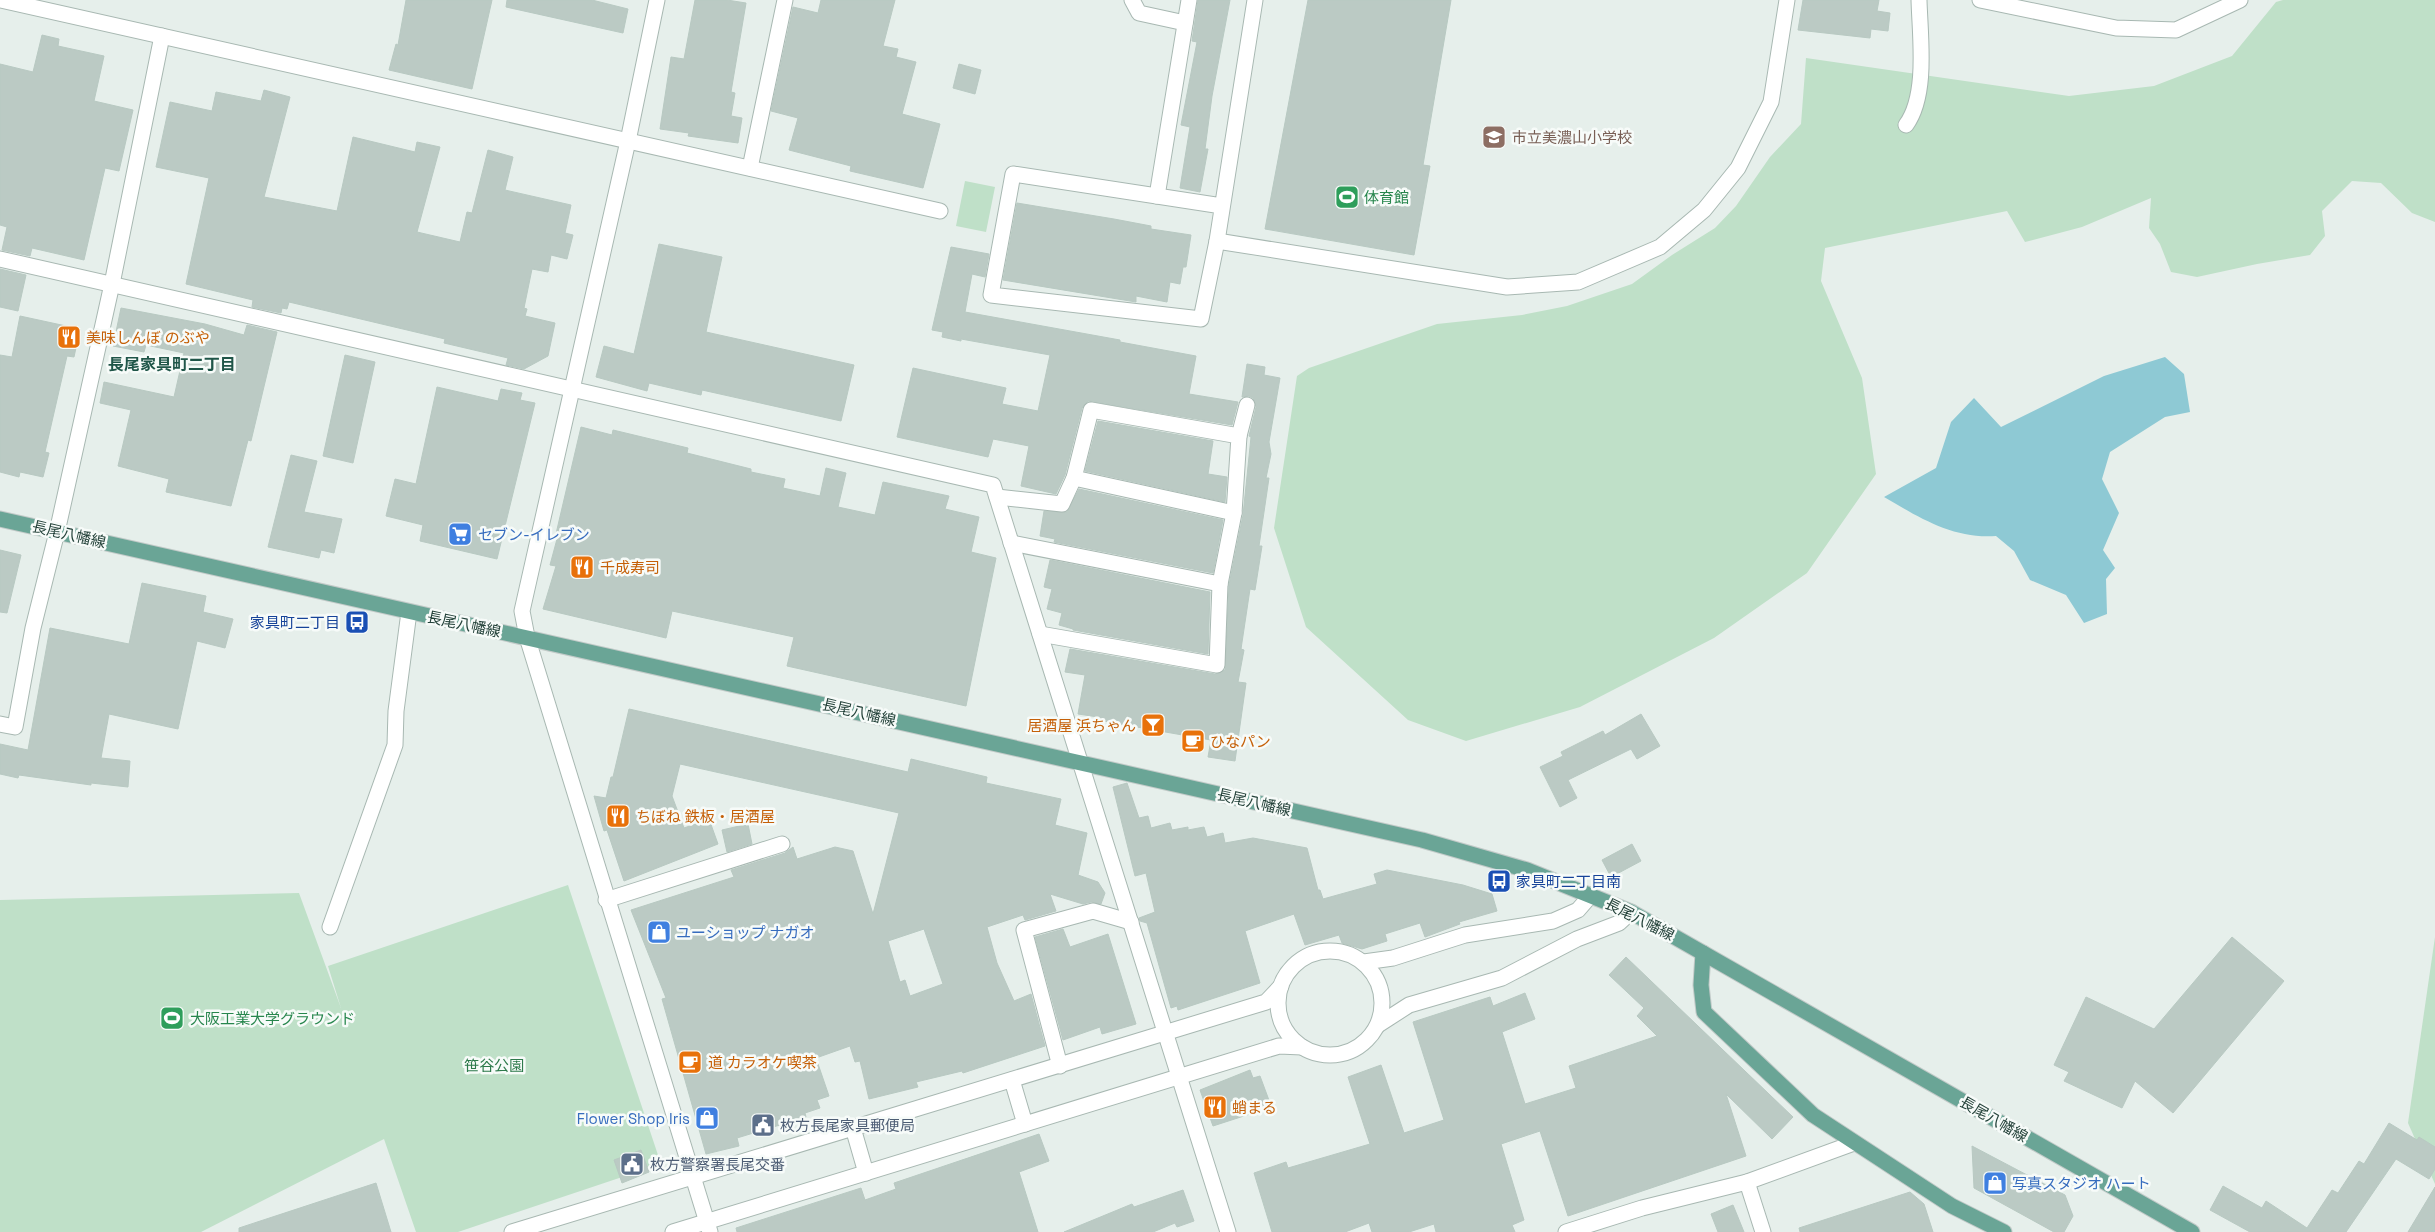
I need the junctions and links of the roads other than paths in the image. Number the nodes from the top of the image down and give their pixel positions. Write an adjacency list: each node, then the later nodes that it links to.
1 (1, 0): 12 (street)
2 (657, 0): 14 (street)
3 (785, 0): 15 (street)
4 (1132, 0): 11 (street)
5 (1189, 0): 11 (street)
6 (1255, 0): 17 (street)
7 (1787, 0): 19 (street)
8 (1919, 0): 13 (street)
9 (1980, 0): 10 (street)
10 (2240, 0)
11 (1185, 23): 16 (street)
12 (162, 36): 14 (street); 21 (street)
13 (1906, 125)
14 (628, 141): 15 (street); 22 (street)
15 (750, 168): 18 (street)
16 (1157, 196): 17 (street); 19 (street)
17 (1222, 206): 19 (street)
18 (940, 211)
19 (1217, 241)
20 (0, 259): 21 (street)
21 (112, 284): 22 (street); 29 (street)
22 (572, 388): 26 (street); 34 (street)
23 (1246, 405): 24 (street)
24 (1239, 436): 25 (street); 27 (street)
25 (1074, 478): 26 (street); 27 (street)
26 (995, 491): 30 (street)
27 (1234, 513): 31 (street)
28 (0, 519): 29 (main road, 長尾八幡線)
29 (57, 532): 32 (main road, 長尾八幡線); 35 (street)
30 (1012, 543): 31 (street); 33 (street)
31 (1220, 584): 33 (street)
32 (409, 612): 34 (main road, 長尾八幡線); 42 (street)
33 (1040, 634): 36 (street)
34 (527, 638): 36 (main road, 長尾八幡線); 39 (street)
35 (0, 724)
36 (1081, 762): 38 (main road, 長尾八幡線); 41 (street)
37 (782, 844): 39 (street)
38 (1591, 895): 40 (main road, 長尾八幡線); 44 (street)
39 (606, 900): 56 (street)
40 (1631, 912): 43 (main road, 長尾八幡線); 46 (street)
41 (1131, 922): 47 (street); 49 (street)
42 (330, 927)
43 (1703, 953): 54 (main road); 60 (main road, 長尾八幡線)
44 (1364, 962): 45 (street); 46 (street)
45 (1281, 986): 47 (street); 48 (street)
46 (1378, 1025): 48 (street)
47 (1166, 1033): 49 (street); 50 (street)
48 (1302, 1047): 50 (street)
49 (1060, 1066): 51 (street)
50 (1179, 1076): 52 (street); 63 (street)
51 (1012, 1080): 52 (street); 53 (street)
52 (1025, 1124): 55 (street)
53 (853, 1128): 55 (street); 56 (street)
54 (1854, 1144): 57 (street); 66 (main road)
55 (866, 1173): 58 (street)
56 (693, 1177): 58 (street); 59 (street)
57 (1747, 1182): 64 (street); 65 (street)
58 (708, 1227): 62 (street)
59 (539, 1228): 61 (street)
60 (2183, 1230)
61 (512, 1232)
62 (673, 1232)
63 (1228, 1232)
64 (1566, 1232)
65 (1763, 1232)
66 (2004, 1232)

